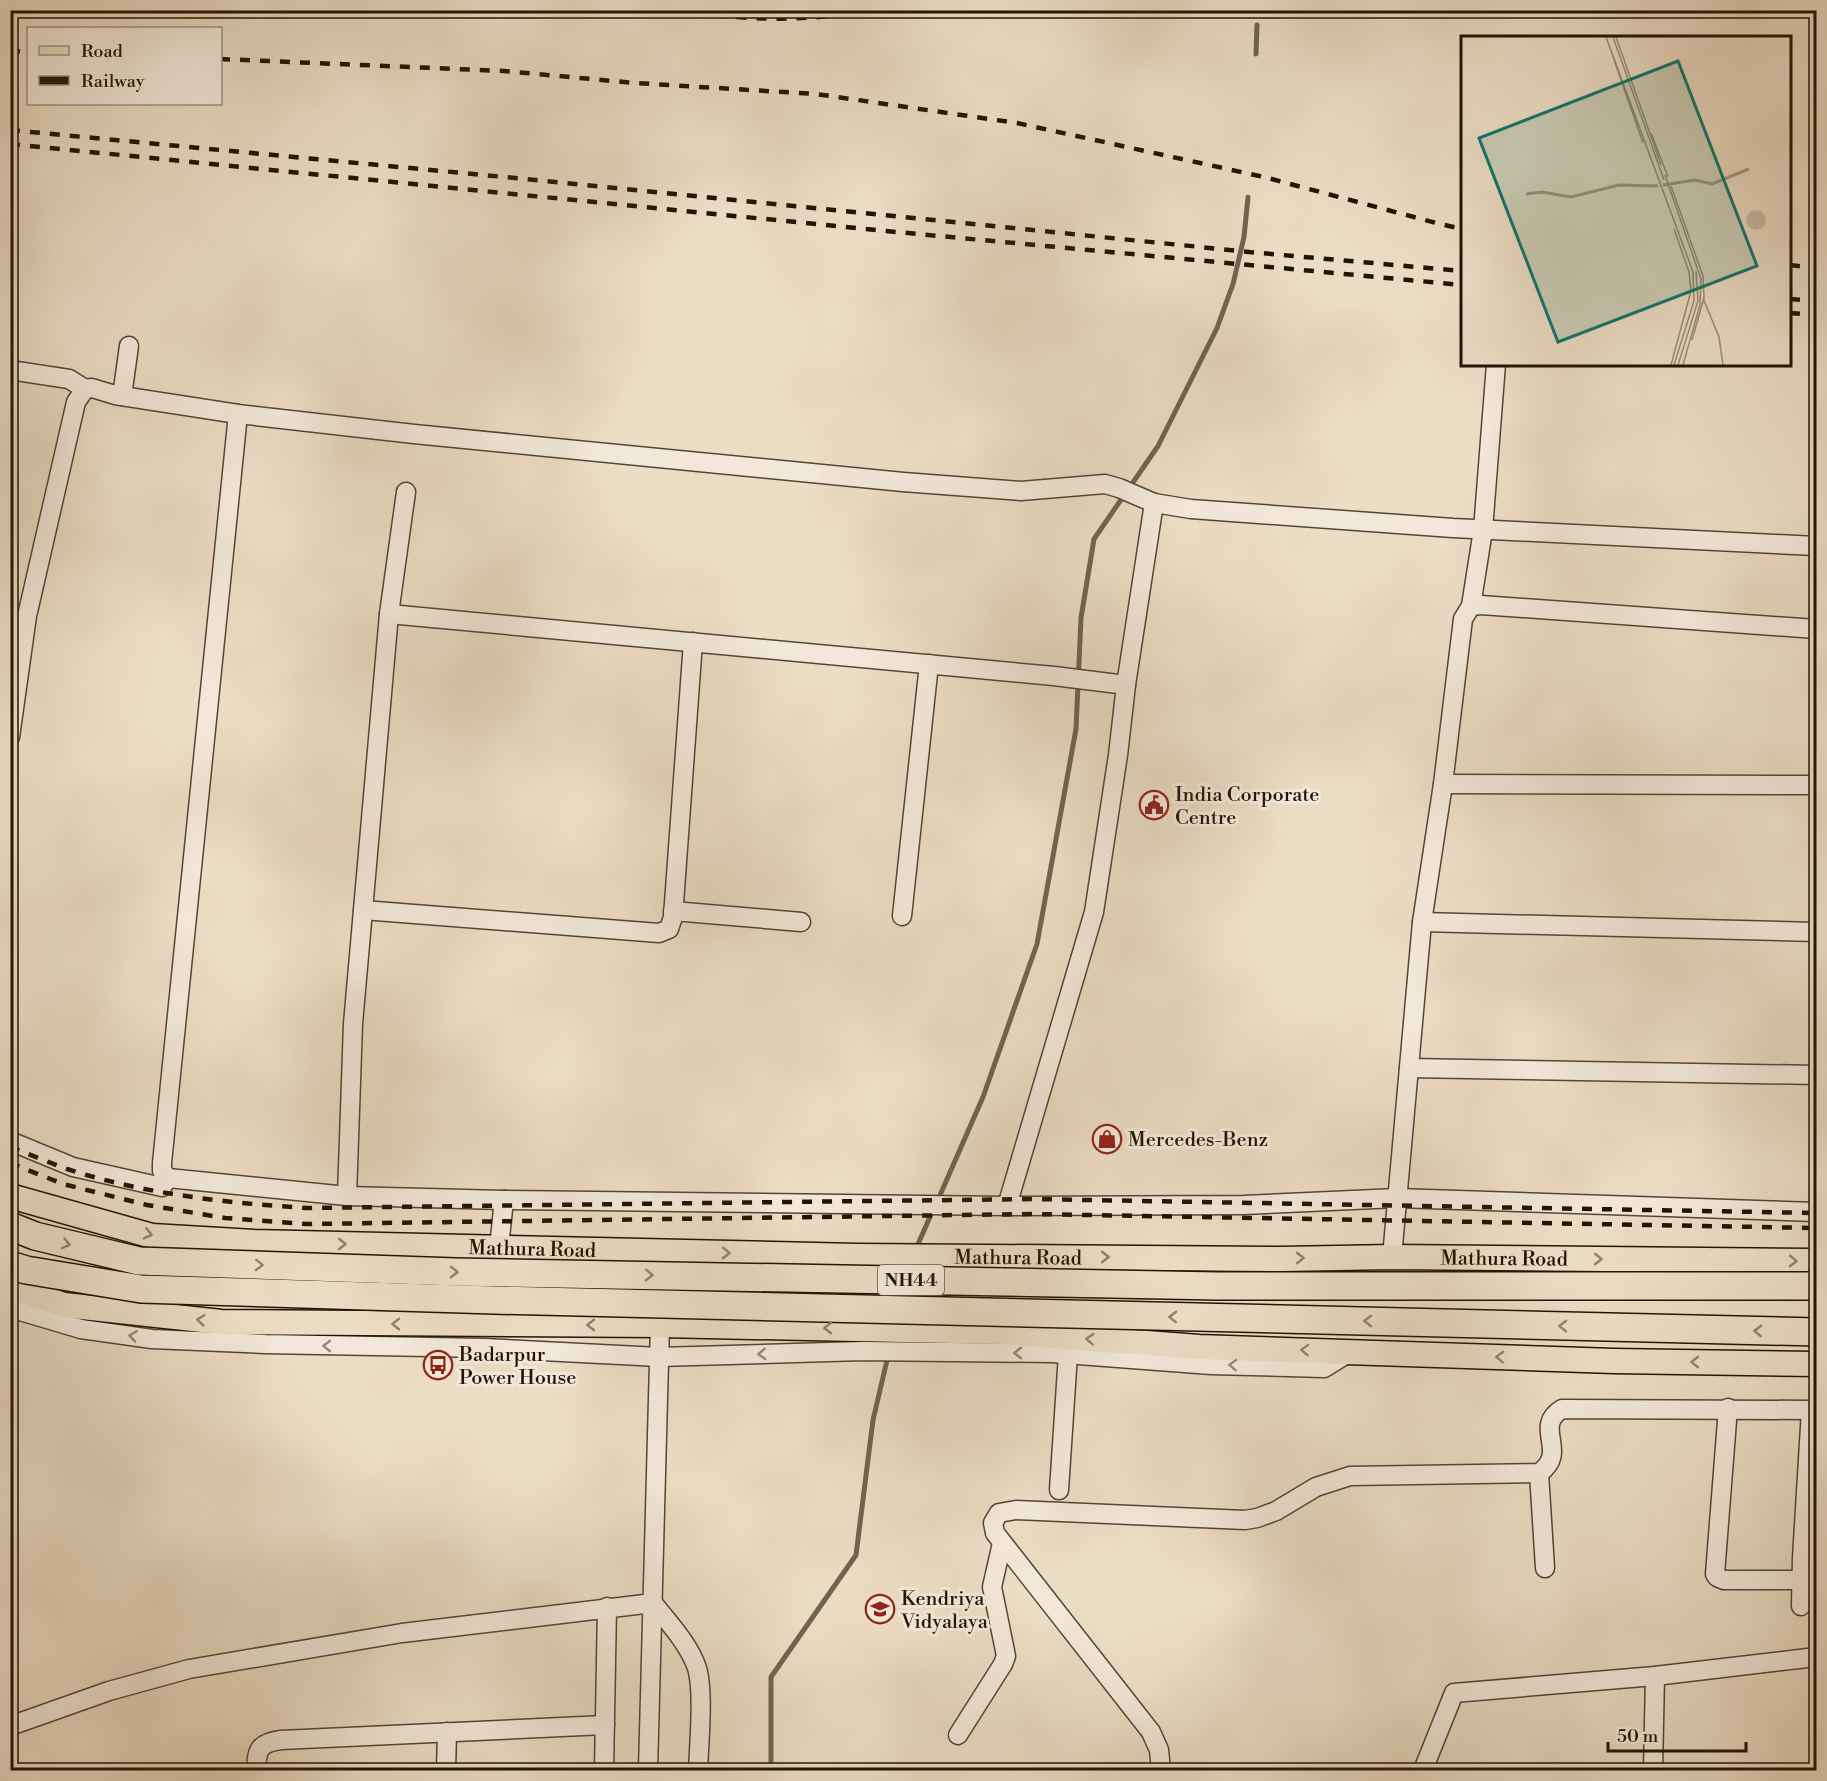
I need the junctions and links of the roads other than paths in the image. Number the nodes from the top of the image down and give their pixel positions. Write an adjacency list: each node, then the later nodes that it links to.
1 (129, 346): 5 (street)
2 (1496, 366): 9 (street)
3 (10, 370): 4 (street)
4 (85, 389): 5 (street); 17 (street)
5 (122, 396): 6 (street)
6 (238, 414): 8 (street); 29 (street)
7 (406, 492): 12 (street)
8 (1154, 503): 9 (street); 16 (street)
9 (1483, 530): 10 (street); 11 (street)
10 (1816, 546)
11 (1471, 606): 13 (street); 18 (street)
12 (389, 614): 14 (street); 20 (street)
13 (1816, 629)
14 (693, 642): 15 (street); 21 (street)
15 (929, 664): 16 (street); 22 (street)
16 (1117, 683): 34 (street)
17 (10, 736)
18 (1443, 784): 19 (street); 24 (street)
19 (1816, 785)
20 (363, 910): 21 (street); 31 (street)
21 (673, 911): 23 (street)
22 (902, 916)
23 (801, 922)
24 (1422, 922): 25 (street); 26 (street)
25 (1816, 932)
26 (1409, 1068): 27 (street); 32 (street)
27 (1816, 1075)
28 (10, 1141): 29 (street)
29 (168, 1178): 31 (street)
30 (10, 1196): 37 (main road, Mathura Road, one-way to 37)
31 (347, 1196): 33 (street)
32 (1397, 1198): 34 (street); 35 (street); 39 (street)
33 (504, 1200): 34 (street); 37 (street)
34 (1007, 1206)
35 (1816, 1212)
36 (10, 1226): 43 (highway, Mathura Road / NH44, one-way to 43, bridge)
37 (499, 1247): 38 (main road, Mathura Road, one-way to 38); 45 (main road)
38 (761, 1253): 39 (main road, Mathura Road, one-way to 39); 47 (main road)
39 (1392, 1257): 40 (main road, Mathura Road, one-way to 40)
40 (1816, 1261)
41 (10, 1265): 48 (highway, NH44, one-way to 41, bridge)
42 (10, 1286): 45 (main road, one-way to 42)
43 (1816, 1286)
44 (10, 1308): 50 (street, one-way to 44)
45 (486, 1324): 46 (main road, one-way to 45); 50 (street)
46 (660, 1325): 47 (main road); 53 (street)
47 (754, 1328): 49 (main road, one-way to 47)
48 (1816, 1332)
49 (899, 1337): 51 (main road, one-way to 49); 52 (street, one-way to 49); 53 (street, one-way to 53)
50 (484, 1348): 53 (street)
51 (1350, 1352): 52 (street, one-way to 52); 54 (main road, one-way to 51)
52 (1068, 1354): 57 (street)
53 (659, 1357): 61 (street)
54 (1816, 1364)
55 (1728, 1408): 56 (street); 60 (street); 60 (street)
56 (1539, 1473): 58 (street); 59 (street)
57 (1059, 1490)
58 (1002, 1543): 69 (street); 75 (street)
59 (1545, 1568)
60 (1802, 1580): 62 (street)
61 (652, 1602): 63 (street); 73 (street); 74 (street)
62 (1801, 1606)
63 (607, 1607): 66 (street); 67 (street)
64 (1816, 1657): 65 (street)
65 (1655, 1676): 76 (street); 77 (street)
66 (604, 1725): 68 (street); 72 (street)
67 (10, 1726)
68 (447, 1732): 70 (street); 71 (street)
69 (958, 1735)
70 (256, 1770)
71 (446, 1770)
72 (604, 1770)
73 (648, 1770)
74 (699, 1770)
75 (1161, 1770)
76 (1423, 1770)
77 (1653, 1770)

